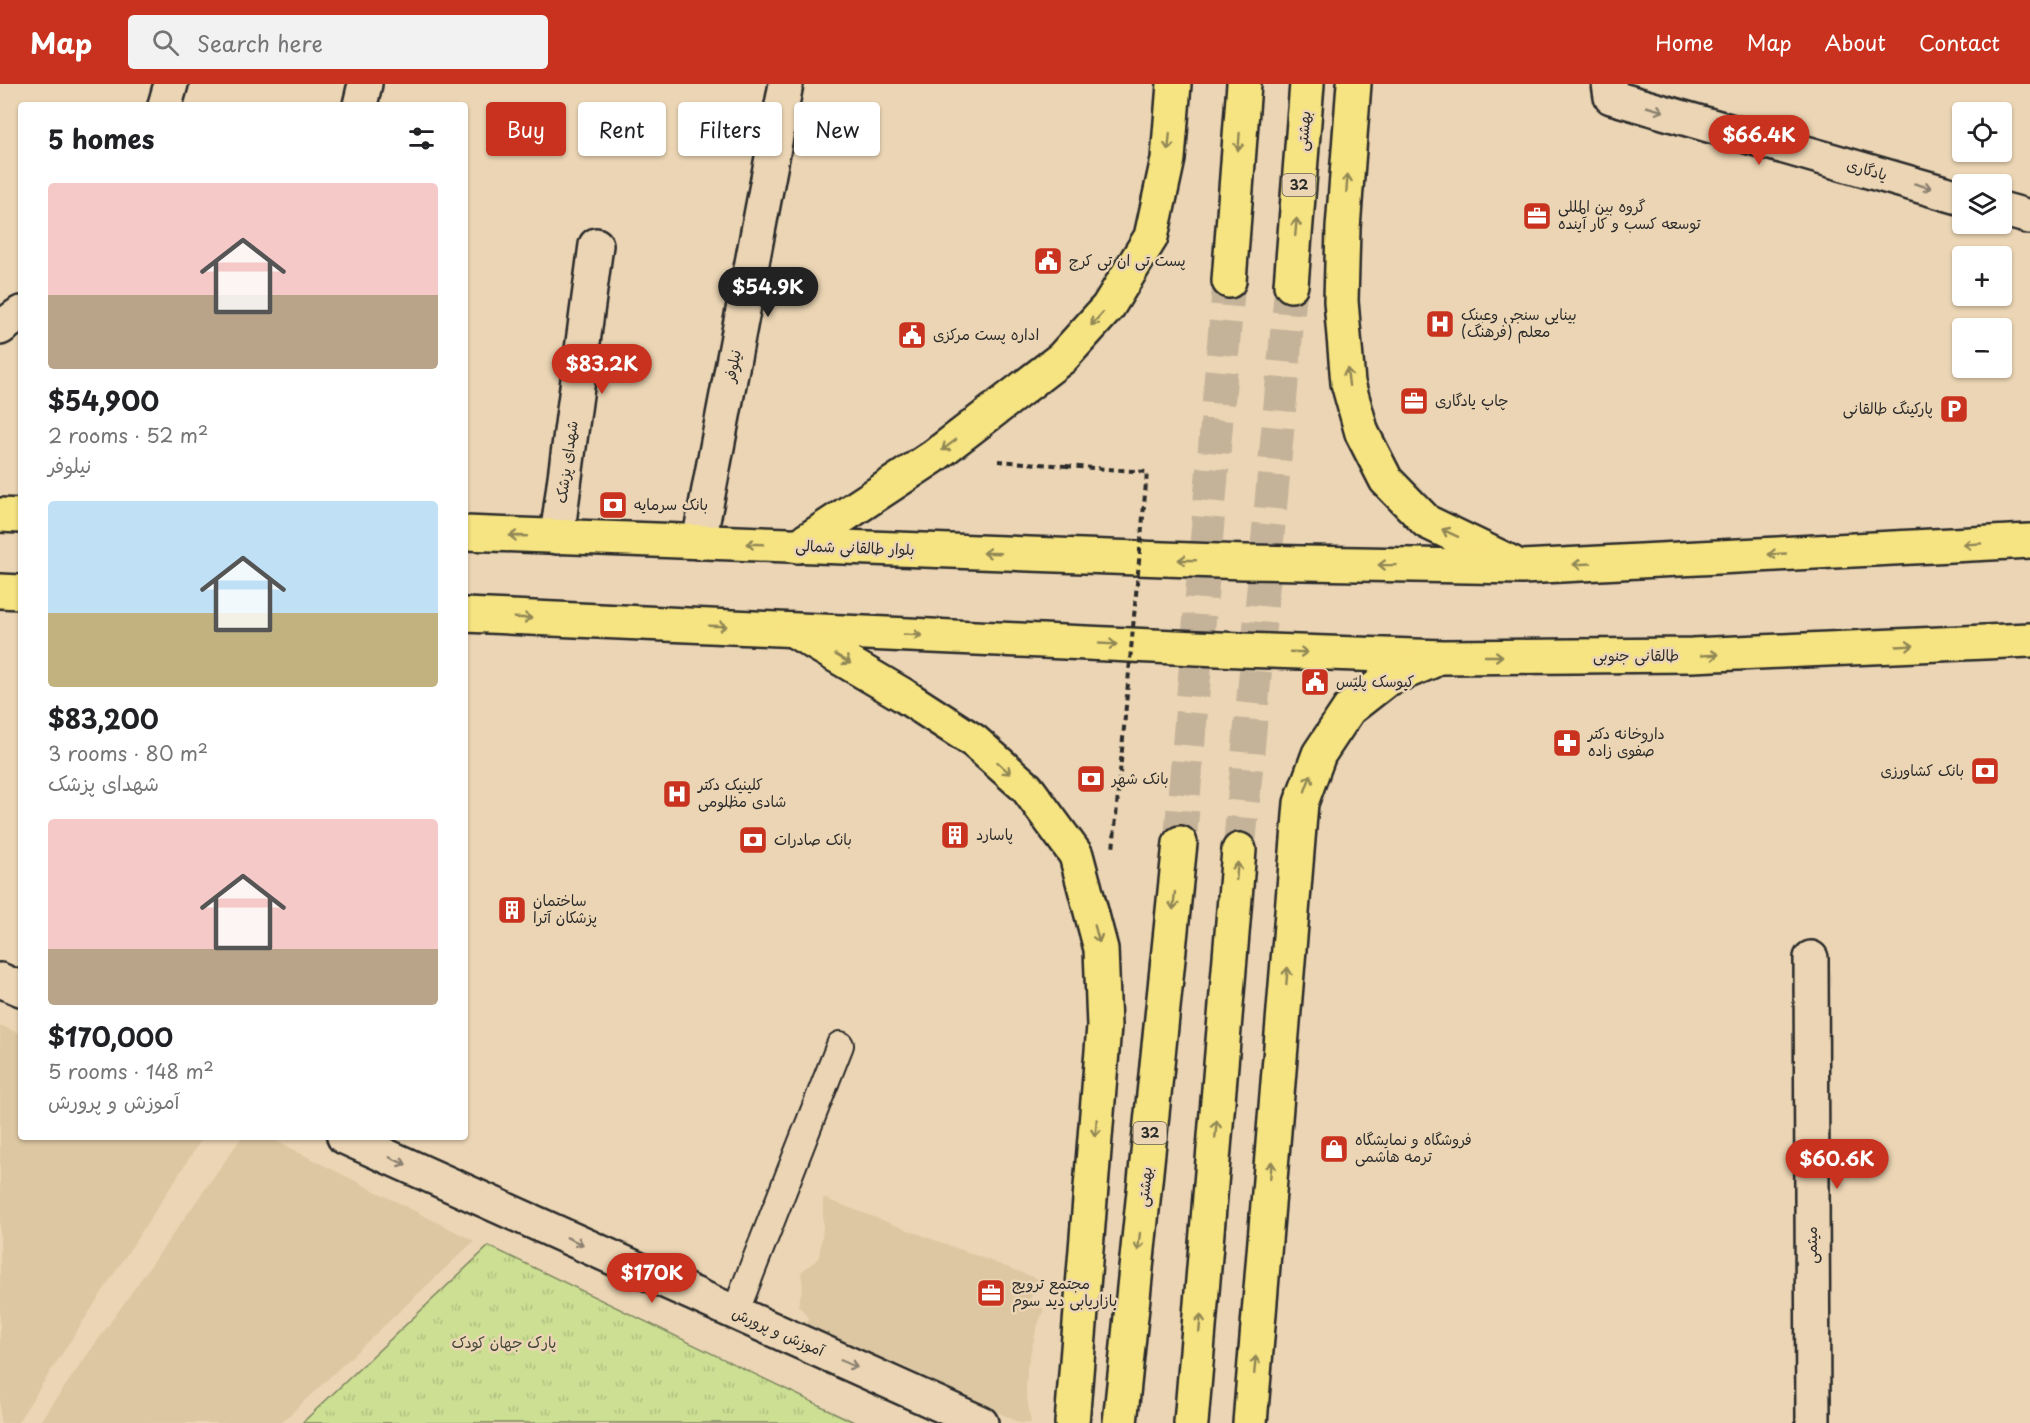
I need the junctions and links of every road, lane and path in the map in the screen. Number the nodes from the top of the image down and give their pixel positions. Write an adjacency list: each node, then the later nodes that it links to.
1 (171, 84): 9 (street)
2 (365, 84): 10 (street)
3 (786, 84): 25 (street, نیلوفر)
4 (1174, 84): 26 (main road, one-way to 26)
5 (1244, 84): 15 (main road, one-way to 15)
6 (1307, 84): 16 (main road, بهشتى / 32, one-way to 6)
7 (1354, 84): 27 (main road, one-way to 7)
8 (1610, 84): 11 (street, یادگاری, one-way to 11)
9 (166, 102)
10 (361, 102)
11 (1952, 195)
12 (2012, 212): 13 (street)
13 (2030, 217)
14 (596, 245): 23 (street, شهدای پزشک)
15 (1229, 281)
16 (1291, 285)
17 (18, 315): 18 (street)
18 (0, 328)
19 (1066, 466): 35 (path, bridge)
20 (0, 515): 21 (main road)
21 (18, 516)
22 (468, 533): 23 (main road, بلوار طالقانی شمالی, one-way to 22)
23 (557, 537): 25 (main road, بلوار طالقانی شمالی)
24 (2030, 541): 27 (main road, one-way to 27)
25 (699, 542): 26 (main road, بلوار طالقانی شمالی, one-way to 25)
26 (798, 546): 27 (main road, بلوار طالقانی شمالی, one-way to 26)
27 (1522, 567)
28 (0, 591): 29 (main road)
29 (18, 592)
30 (468, 615): 31 (main road, one-way to 31)
31 (792, 630): 33 (main road, طالقانی جنوبی, one-way to 33); 44 (main road, one-way to 44)
32 (2030, 640): 33 (main road, طالقانی جنوبی, one-way to 32)
33 (1443, 657): 47 (main road, one-way to 33)
34 (1180, 843): 45 (main road, بهشتى / 32, one-way to 45)
35 (1113, 850)
36 (1239, 850): 46 (main road, one-way to 36)
37 (1810, 958): 48 (street, میثمی)
38 (0, 980): 39 (street)
39 (18, 988)
40 (840, 1045): 42 (lane)
41 (351, 1140): 42 (street, آموزش و پرورش, one-way to 42)
42 (735, 1313): 43 (street, آموزش و پرورش, one-way to 43)
43 (981, 1423)
44 (1072, 1423)
45 (1120, 1423)
46 (1191, 1423)
47 (1250, 1423)
48 (1813, 1423)

